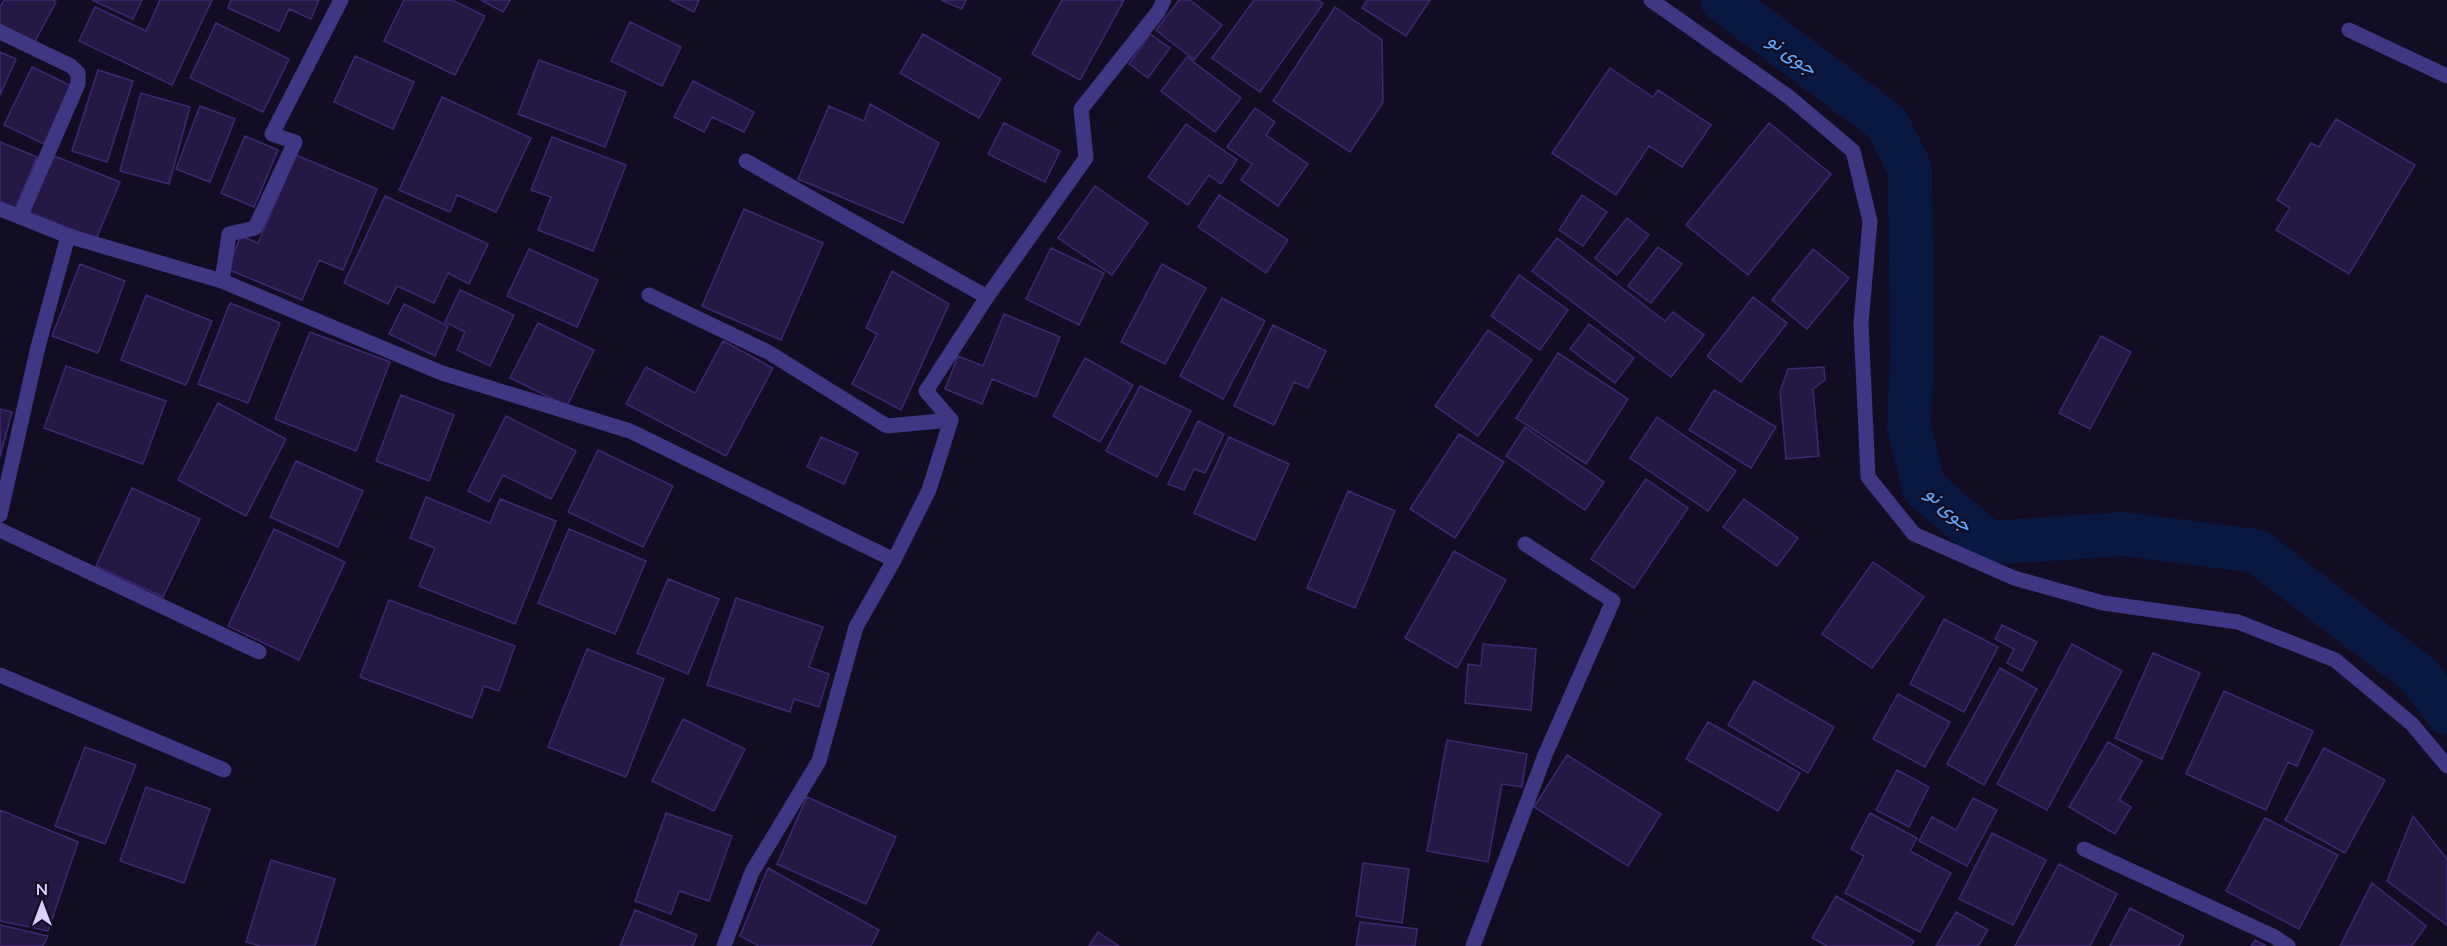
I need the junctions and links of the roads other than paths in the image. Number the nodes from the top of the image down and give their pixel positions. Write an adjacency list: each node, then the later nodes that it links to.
1 (341, 0): 11 (street)
2 (1164, 0): 13 (street)
3 (1651, 0): 21 (street)
4 (2349, 30): 6 (street)
5 (0, 32): 9 (street)
6 (2447, 76)
7 (747, 161): 13 (street)
8 (0, 209): 9 (street)
9 (20, 217): 10 (street)
10 (68, 236): 11 (street); 15 (street)
11 (222, 281): 18 (street)
12 (649, 295): 14 (street)
13 (987, 297): 14 (street)
14 (951, 420): 18 (street)
15 (0, 515)
16 (0, 530): 19 (street)
17 (1525, 544): 25 (street)
18 (894, 560): 24 (street)
19 (259, 652)
20 (0, 675): 22 (street)
21 (2447, 766)
22 (224, 770)
23 (2084, 849): 26 (street)
24 (724, 946)
25 (1473, 946)
26 (2288, 946)

